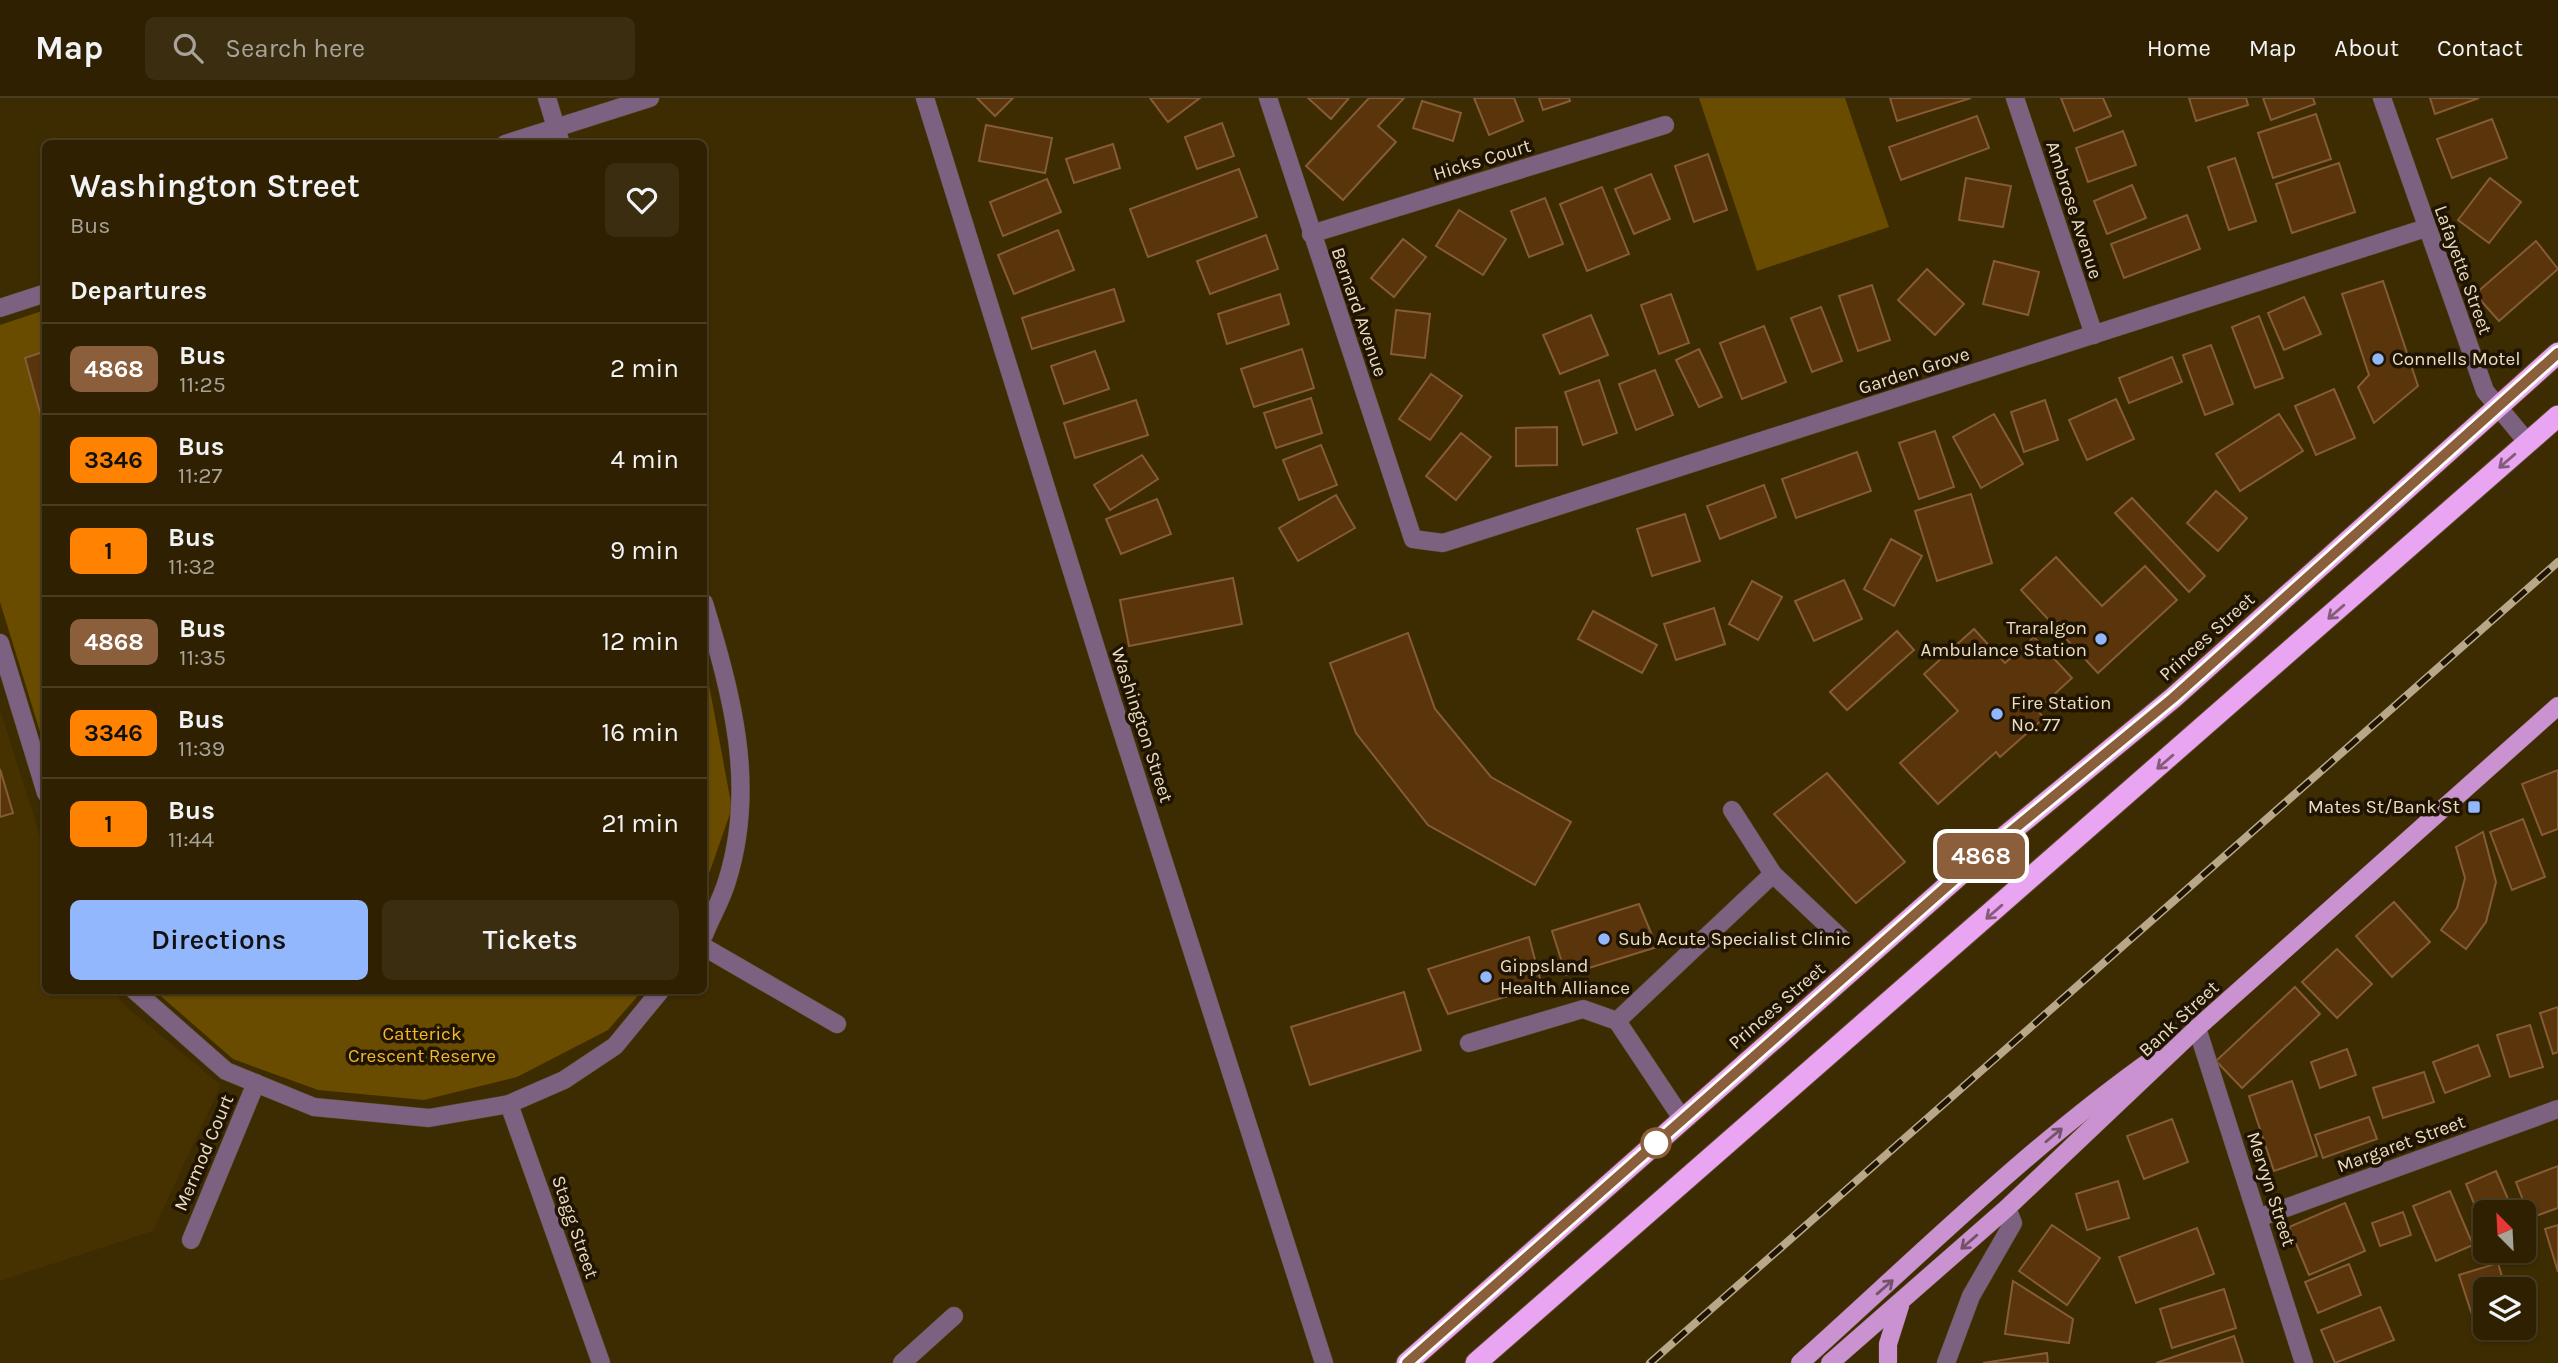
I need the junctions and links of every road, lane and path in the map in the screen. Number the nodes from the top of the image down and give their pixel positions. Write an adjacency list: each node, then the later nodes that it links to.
1 (547, 98): 8 (street)
2 (649, 98): 8 (street)
3 (925, 98): 49 (street, Washington Street)
4 (1268, 98): 11 (street, Bernard Avenue)
5 (2015, 98): 14 (street, Ambrose Avenue)
6 (2382, 98): 10 (street, Lafayette Street)
7 (1665, 125): 11 (street, Hicks Court)
8 (558, 135): 9 (street)
9 (529, 140)
10 (2426, 228): 14 (street, Garden Grove); 16 (street, Lafayette Street)
11 (1311, 234): 19 (street, Bernard Avenue)
12 (42, 294): 13 (street)
13 (0, 308)
14 (2094, 335): 19 (street, Garden Grove)
15 (2558, 353): 16 (highway, Princes Street)
16 (2496, 407): 18 (street, Lafayette Street); 38 (highway, Princes Street)
17 (2558, 416): 18 (highway)
18 (2528, 443): 51 (highway, one-way to 51)
19 (1413, 539)
20 (707, 613): 26 (street)
21 (0, 643): 23 (street)
22 (2558, 706): 33 (main road, Bank Street)
23 (42, 780)
24 (1732, 810): 25 (street)
25 (1773, 874): 27 (street); 31 (street)
26 (707, 928)
27 (1842, 939)
28 (707, 949): 32 (street)
29 (139, 994): 35 (street)
30 (658, 994): 36 (street)
31 (1617, 1021): 34 (street); 38 (street)
32 (837, 1024)
33 (2197, 1028): 39 (main road, Bank Street); 40 (street, Mervyn Street); 44 (main road, one-way to 33)
34 (1469, 1043)
35 (256, 1083): 36 (street); 41 (street, Mermod Court)
36 (509, 1104): 47 (street, Stagg Street)
37 (2558, 1109): 40 (street, Margaret Street)
38 (1683, 1120): 50 (highway, Princes Street)
39 (2007, 1208): 42 (main road, Bank Street, one-way to 42); 54 (street)
40 (2258, 1218): 55 (street, Mervyn Street)
41 (191, 1240)
42 (1903, 1299): 45 (main road, Bank Street); 53 (main road)
43 (954, 1316): 48 (street)
44 (1834, 1332): 45 (main road); 46 (main road); 52 (main road)
45 (1859, 1339): 46 (main road, Bank Street); 53 (main road)
46 (1835, 1362)
47 (601, 1363)
48 (902, 1363)
49 (1324, 1363)
50 (1407, 1363)
51 (1476, 1363)
52 (1800, 1363)
53 (1887, 1363)
54 (1946, 1363)
55 (2304, 1363)

